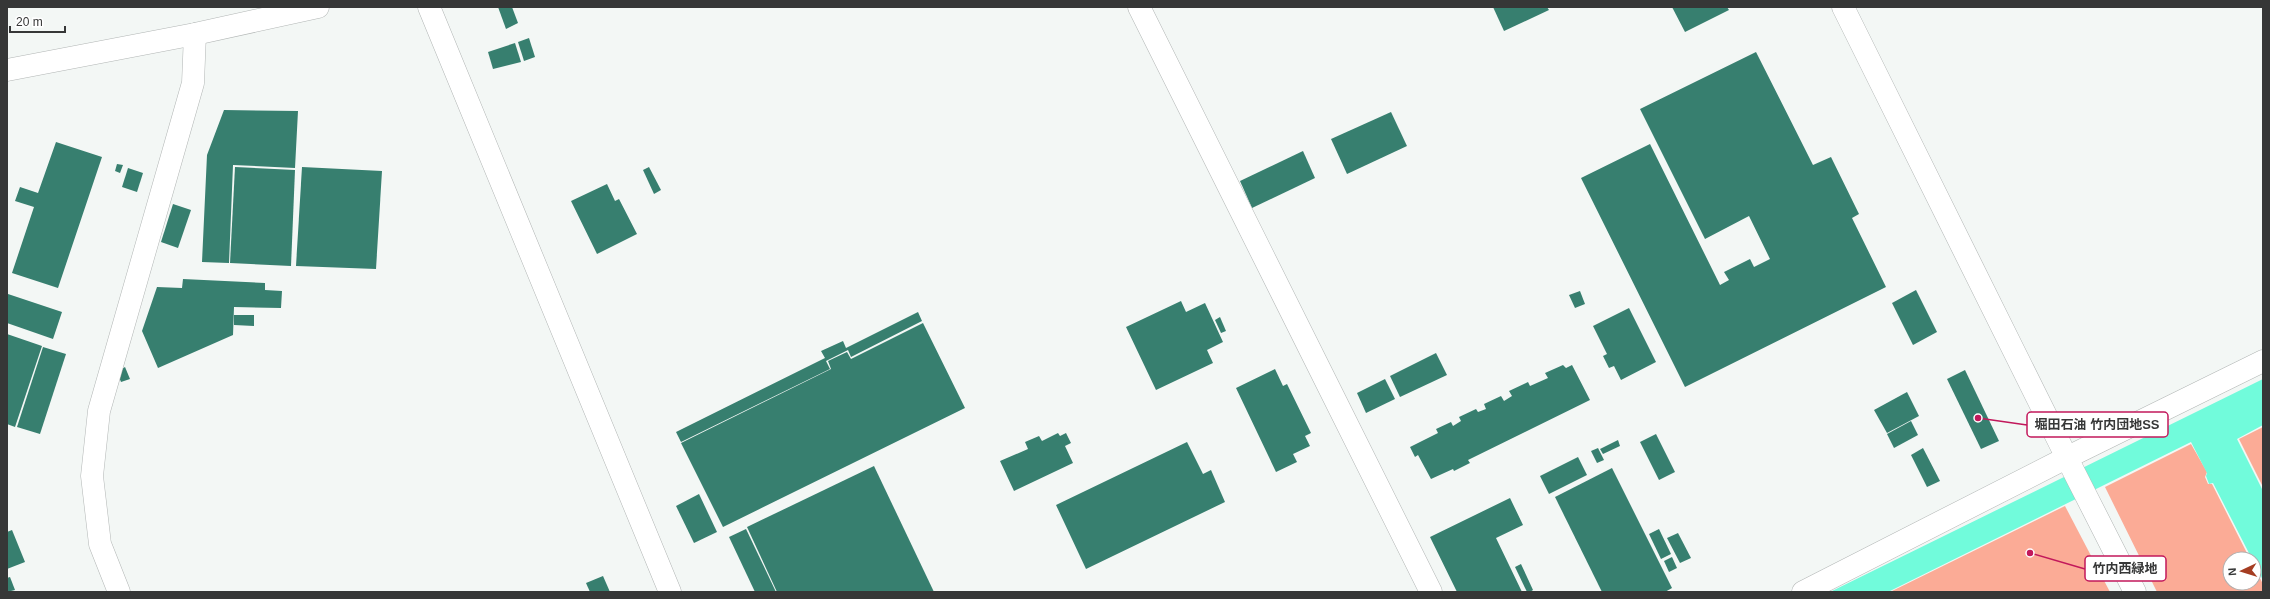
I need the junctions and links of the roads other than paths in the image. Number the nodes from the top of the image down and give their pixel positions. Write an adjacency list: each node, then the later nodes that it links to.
1 (318, 7): 5 (street)
2 (429, 7): 10 (street)
3 (1139, 7): 11 (street)
4 (1843, 7): 8 (street)
5 (195, 34): 6 (street); 9 (street)
6 (7, 70)
7 (2263, 361): 8 (street)
8 (2070, 465): 12 (street); 13 (street)
9 (119, 592)
10 (670, 592)
11 (1431, 592)
12 (1803, 592)
13 (2135, 592)

